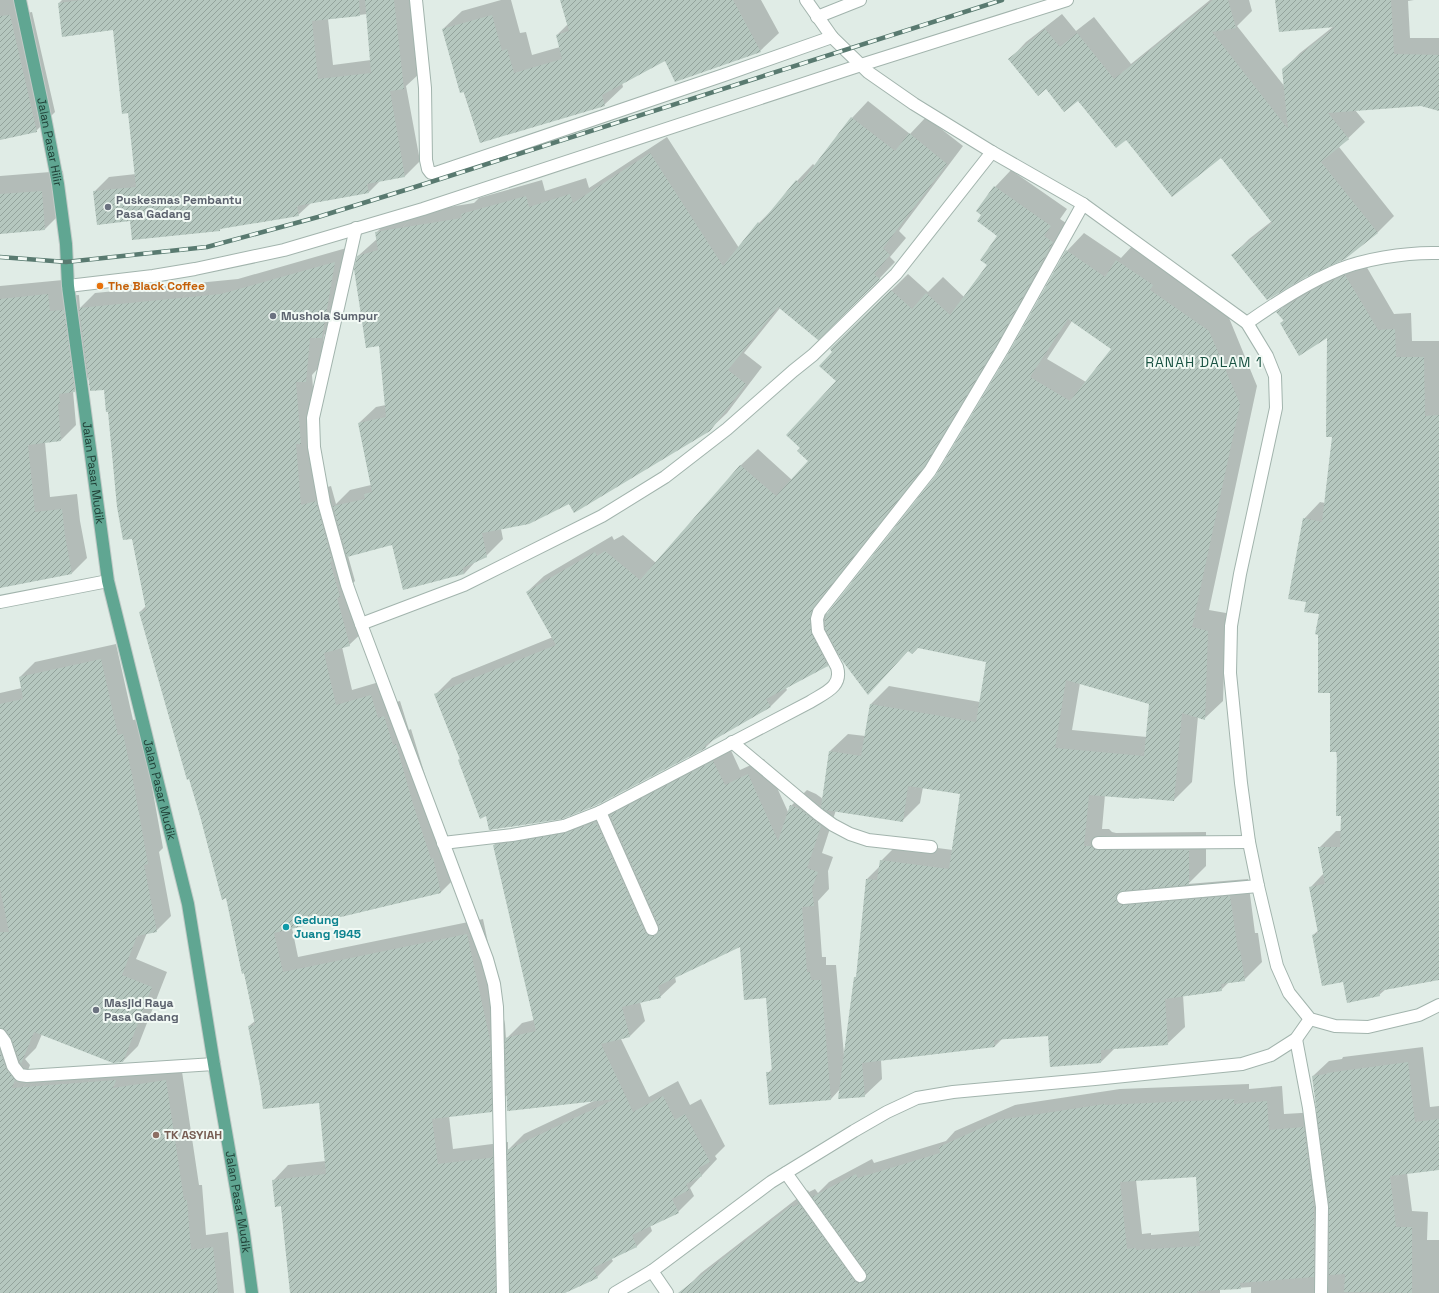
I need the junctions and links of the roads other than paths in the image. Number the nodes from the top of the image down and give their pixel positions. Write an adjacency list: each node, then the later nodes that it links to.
1 (20, 0): 13 (main road, Jalan Pasar Hilir)
2 (416, 0): 7 (street)
3 (806, 0): 6 (street)
4 (860, 0): 6 (street)
5 (1067, 0): 8 (street)
6 (818, 17): 7 (street)
7 (832, 37): 8 (street)
8 (861, 65): 9 (street); 11 (street)
9 (992, 152): 10 (street); 17 (street)
10 (1083, 204): 14 (street); 18 (street)
11 (356, 228): 13 (street); 17 (street)
12 (1439, 253): 14 (street)
13 (68, 286): 15 (main road, Jalan Pasar Mudik)
14 (1247, 323): 20 (street)
15 (108, 581): 16 (street); 31 (main road, Jalan Pasar Mudik)
16 (0, 602)
17 (360, 624): 21 (street)
18 (732, 742): 19 (street); 23 (street)
19 (600, 812): 21 (street); 26 (street)
20 (1249, 842): 22 (street); 24 (street)
21 (443, 843): 36 (street)
22 (1098, 843)
23 (931, 847)
24 (1258, 886): 25 (street); 28 (street)
25 (1123, 898)
26 (652, 929)
27 (1439, 1005): 28 (street)
28 (1310, 1019): 30 (street)
29 (0, 1035): 31 (street)
30 (1296, 1039): 32 (street); 39 (street)
31 (214, 1064): 35 (main road, Jalan Pasar Mudik)
32 (786, 1173): 33 (street); 34 (street)
33 (652, 1271): 37 (street); 38 (street)
34 (860, 1276)
35 (252, 1293)
36 (503, 1293)
37 (615, 1293)
38 (667, 1293)
39 (1321, 1293)

